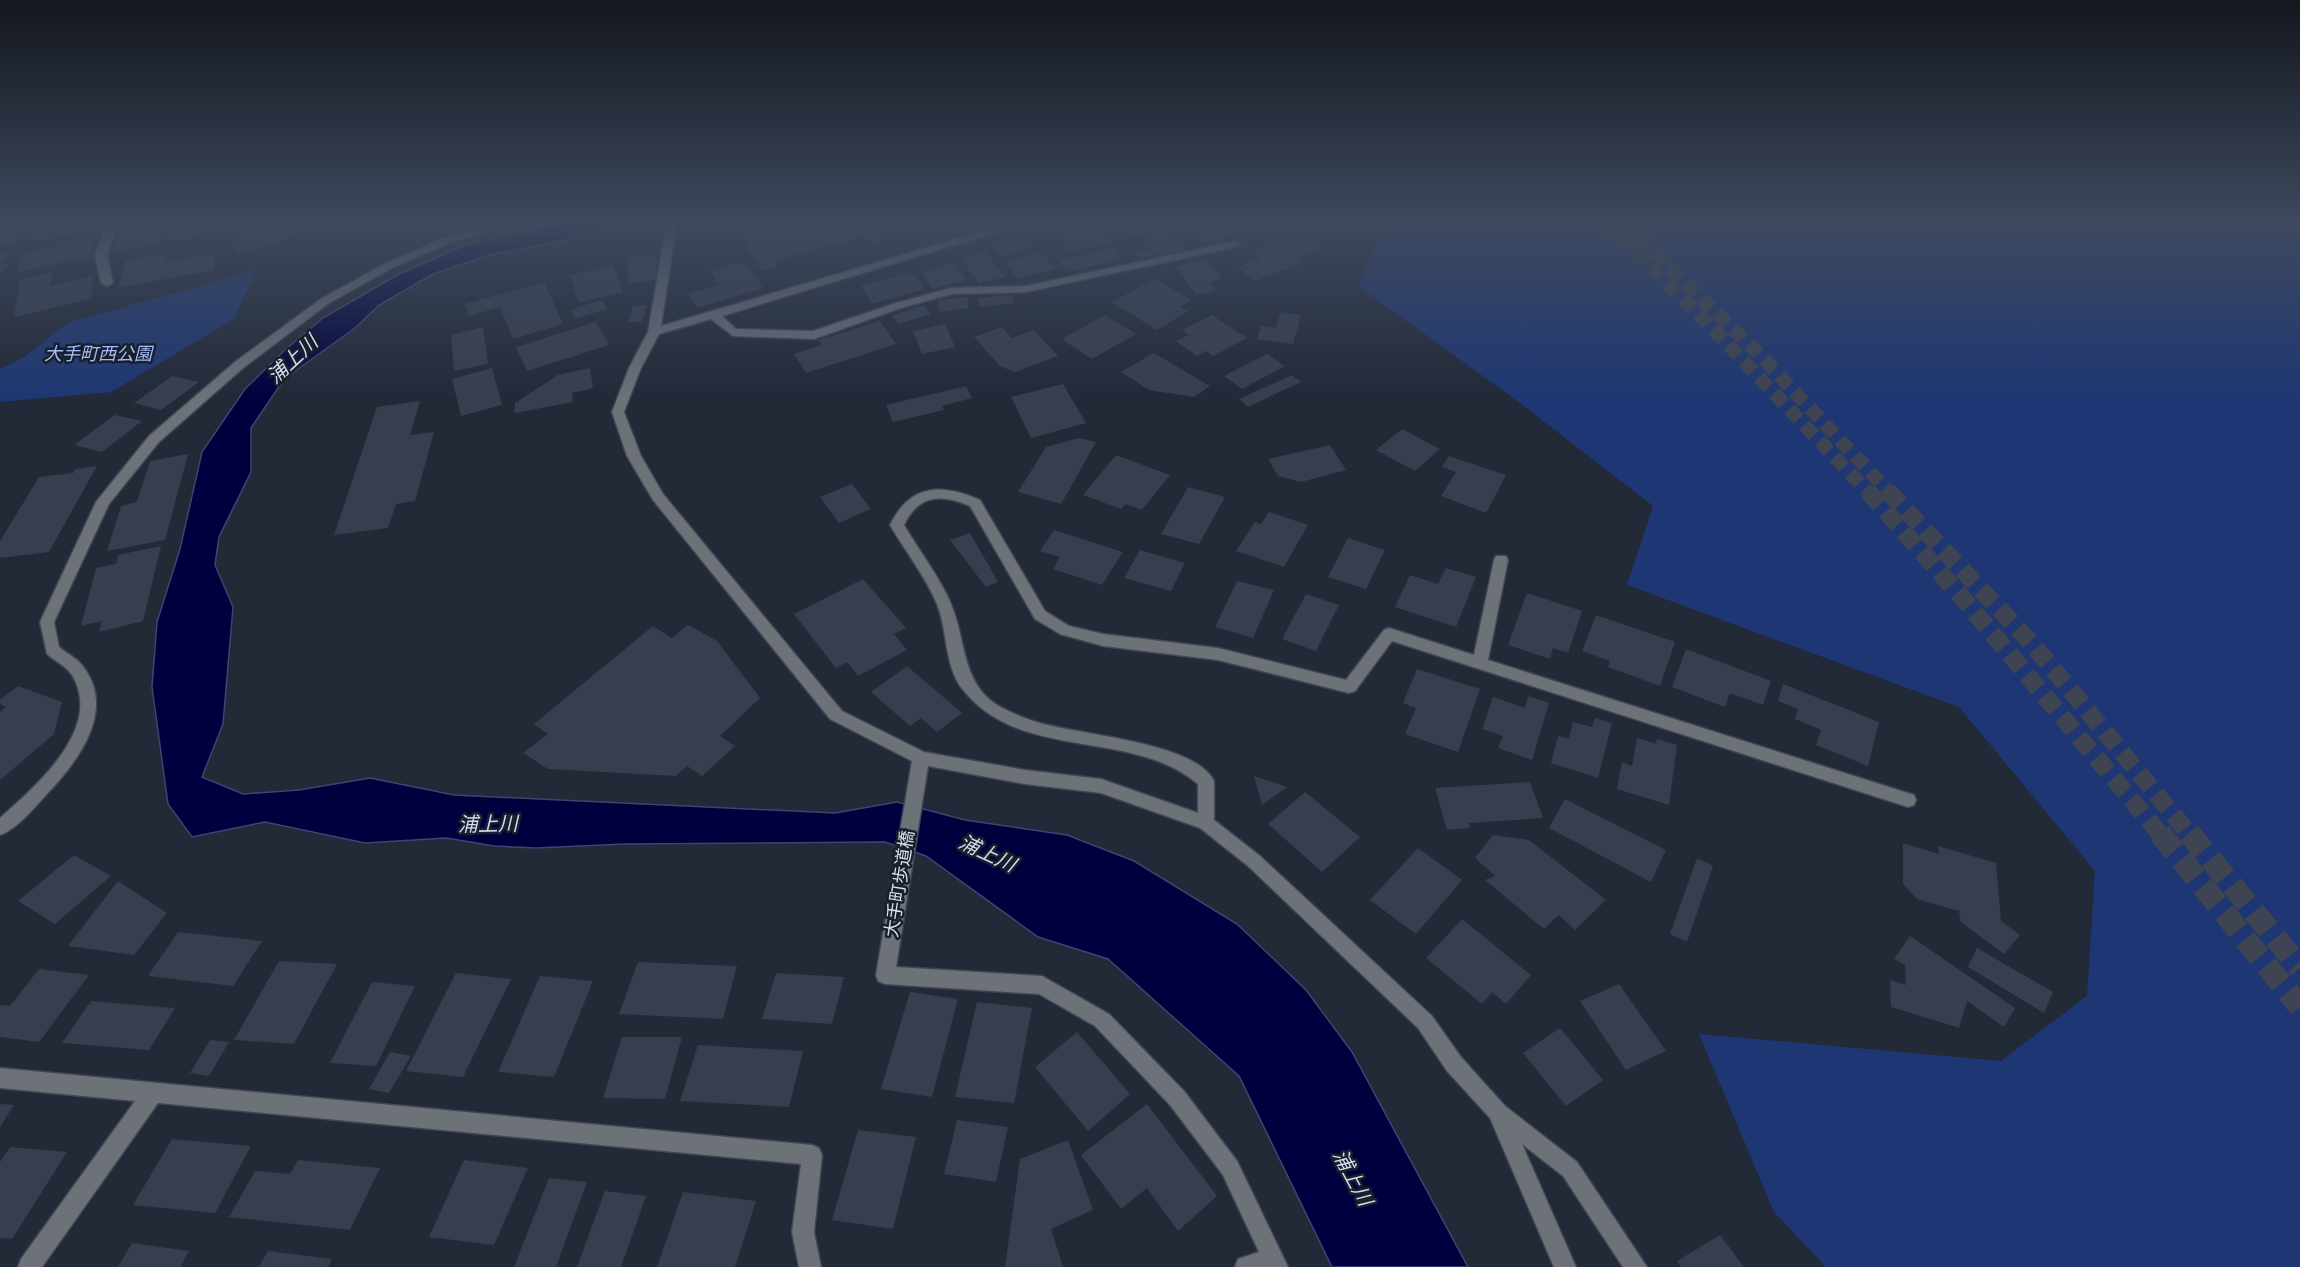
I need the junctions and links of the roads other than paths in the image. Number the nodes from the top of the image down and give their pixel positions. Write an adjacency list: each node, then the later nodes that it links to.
1 (361, 281): 12 (street)
2 (662, 281): 6 (street)
3 (827, 281): 5 (street)
4 (1063, 281): 5 (street)
5 (714, 315): 6 (street)
6 (654, 332): 9 (street)
7 (1501, 560): 8 (street)
8 (1480, 662): 10 (street); 11 (street)
9 (921, 758): 11 (street); 16 (street, 大手町歩道橋)
10 (1908, 800)
11 (1206, 823): 15 (street)
12 (0, 828)
13 (0, 1078): 14 (street)
14 (153, 1093): 17 (street); 18 (street)
15 (1497, 1111): 20 (street); 21 (street)
16 (1275, 1263): 19 (street)
17 (29, 1267)
18 (810, 1267)
19 (1246, 1267)
20 (1565, 1267)
21 (1636, 1267)

